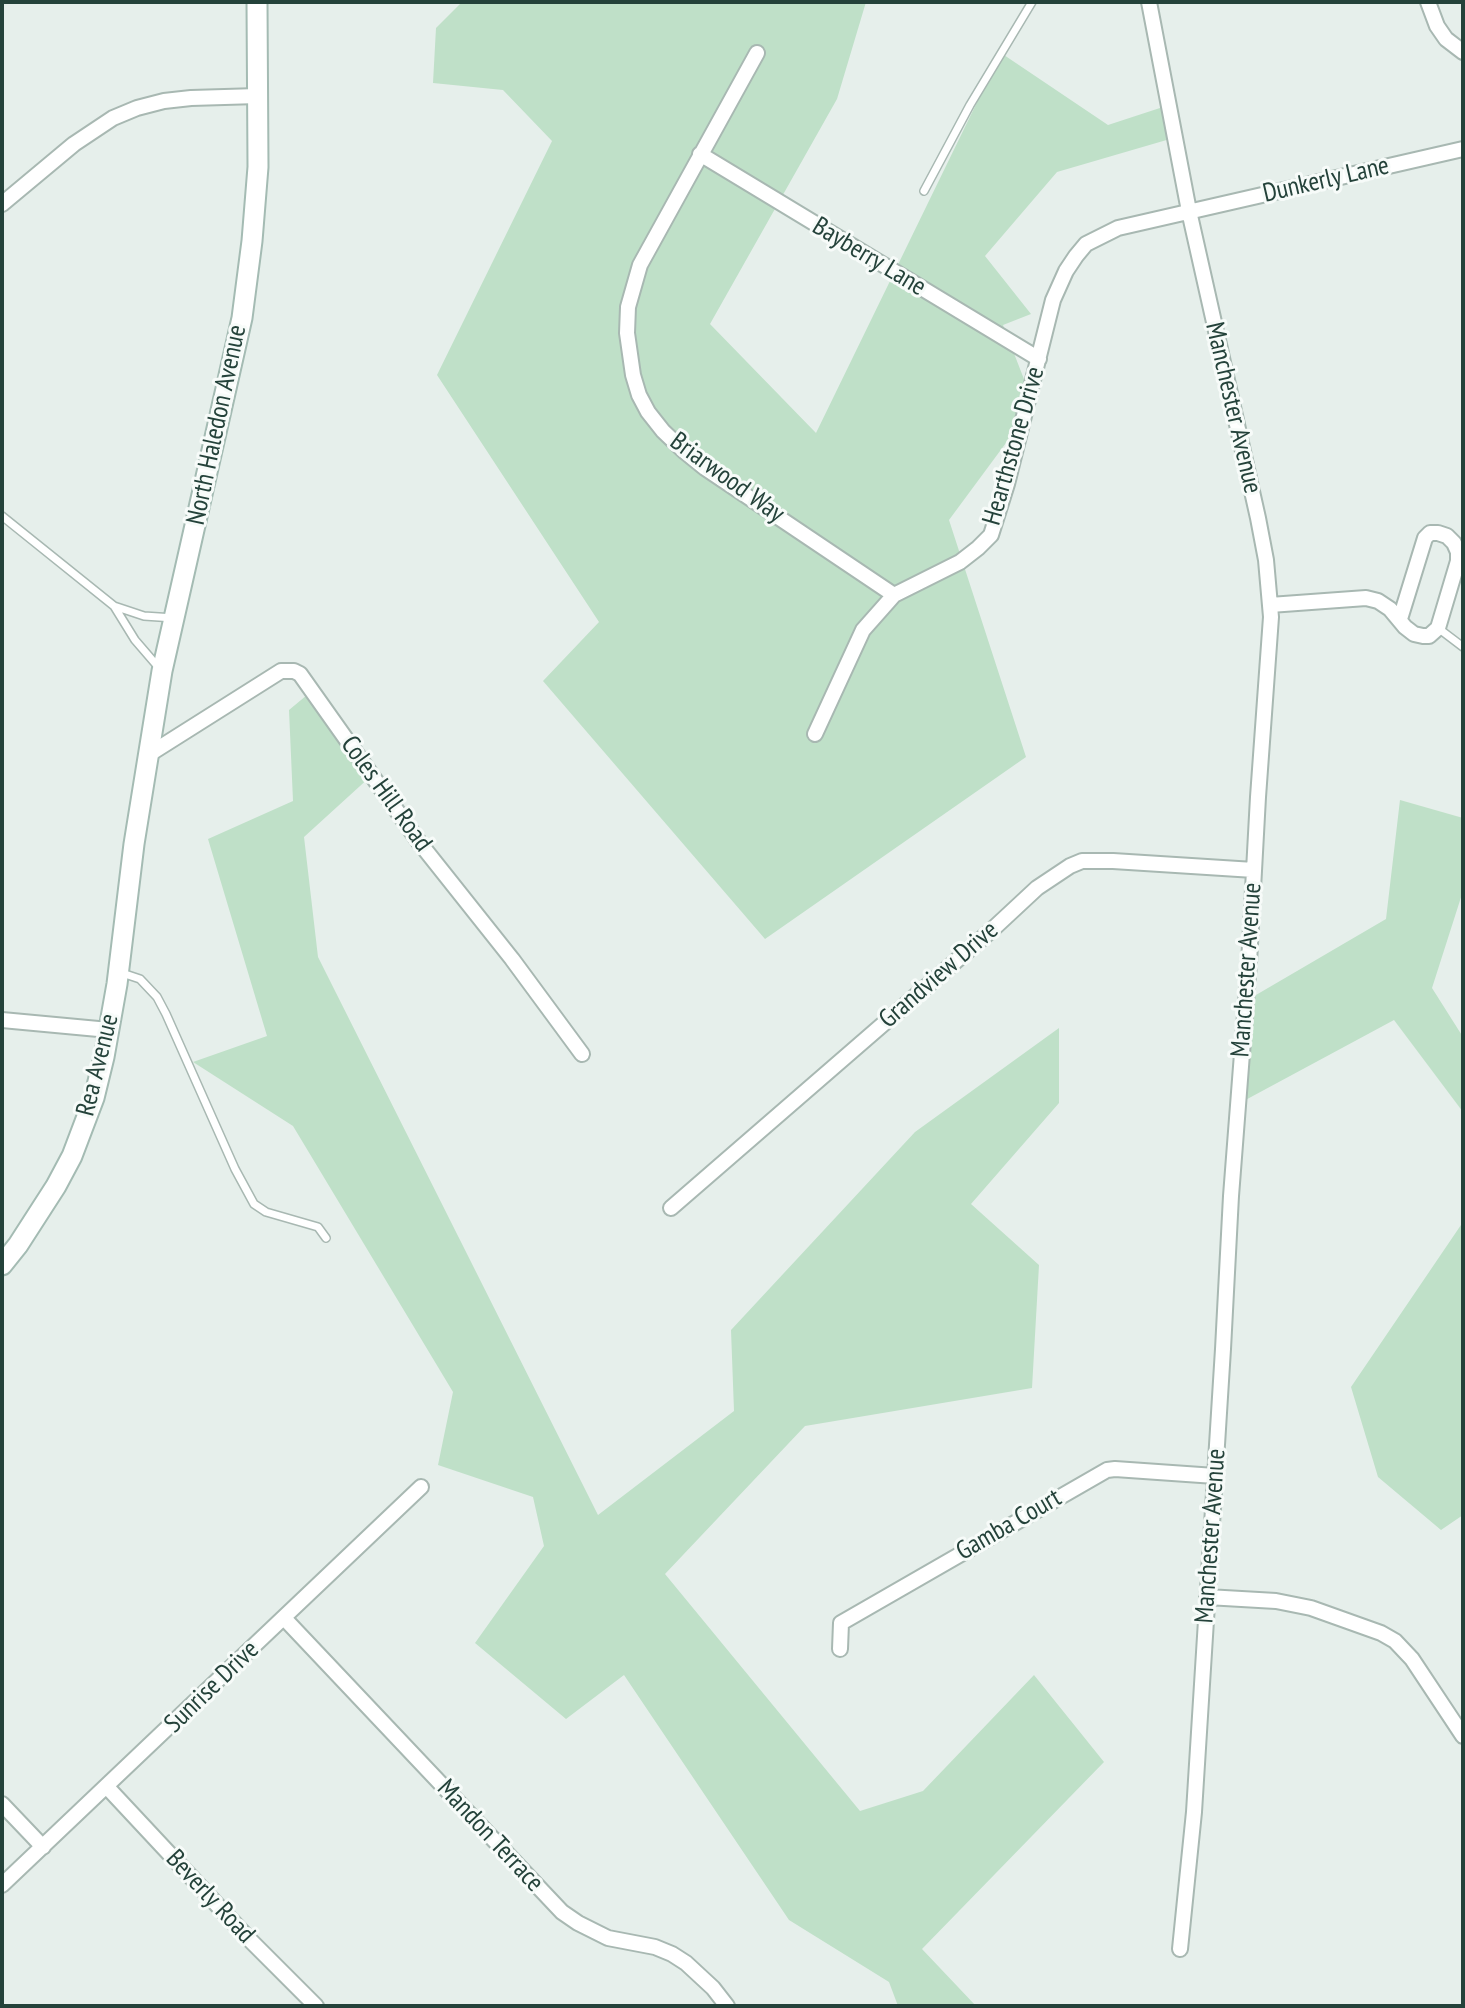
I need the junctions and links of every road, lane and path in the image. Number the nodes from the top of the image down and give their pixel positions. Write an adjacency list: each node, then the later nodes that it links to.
1 (257, 2): 7 (street, North Haledon Avenue)
2 (1032, 2): 10 (lane)
3 (1149, 2): 12 (street, Manchester Avenue)
4 (1428, 2): 5 (street)
5 (1463, 52)
6 (757, 53): 9 (street, Briarwood Way)
7 (258, 96): 11 (street); 18 (street, North Haledon Avenue)
8 (1463, 149): 12 (street, Dunkerly Lane)
9 (700, 154): 13 (street, Bayberry Lane); 15 (street, Briarwood Way)
10 (924, 191)
11 (2, 204)
12 (1189, 211): 13 (street, Hearthstone Drive); 16 (street, Manchester Avenue)
13 (1038, 359): 15 (street, Hearthstone Drive)
14 (2, 516): 17 (lane)
15 (894, 596): 23 (street, Hearthstone Drive)
16 (1270, 605): 19 (street); 26 (street, Manchester Avenue)
17 (114, 606): 18 (lane); 22 (lane)
18 (174, 618): 22 (street, North Haledon Avenue)
19 (1400, 619): 20 (street); 20 (street)
20 (1438, 628): 21 (lane)
21 (1463, 647)
22 (162, 671): 24 (street, North Haledon Avenue)
23 (815, 734)
24 (148, 755): 25 (street, North Haledon Avenue); 30 (street, Coles Hill Road)
25 (134, 844): 27 (street, Rea Avenue)
26 (1254, 870): 31 (street, Grandview Drive); 34 (street, Manchester Avenue)
27 (118, 972): 29 (street, Rea Avenue); 32 (lane)
28 (2, 1020): 29 (street)
29 (109, 1030): 33 (street, Rea Avenue)
30 (582, 1054)
31 (671, 1208)
32 (326, 1238)
33 (2, 1265)
34 (1215, 1476): 36 (street, Manchester Avenue); 38 (street, Gamba Court)
35 (421, 1487): 37 (street, Sunrise Drive)
36 (1207, 1597): 39 (street); 44 (street, Manchester Avenue)
37 (284, 1618): 40 (street, Sunrise Drive); 46 (street, Mandon Terrace)
38 (840, 1649)
39 (1461, 1730)
40 (107, 1787): 42 (street, Sunrise Drive); 45 (street, Beverly Road)
41 (2, 1804): 42 (street)
42 (43, 1847): 43 (street, Sunrise Drive)
43 (2, 1885)
44 (1180, 1949)
45 (316, 2006)
46 (727, 2006)

